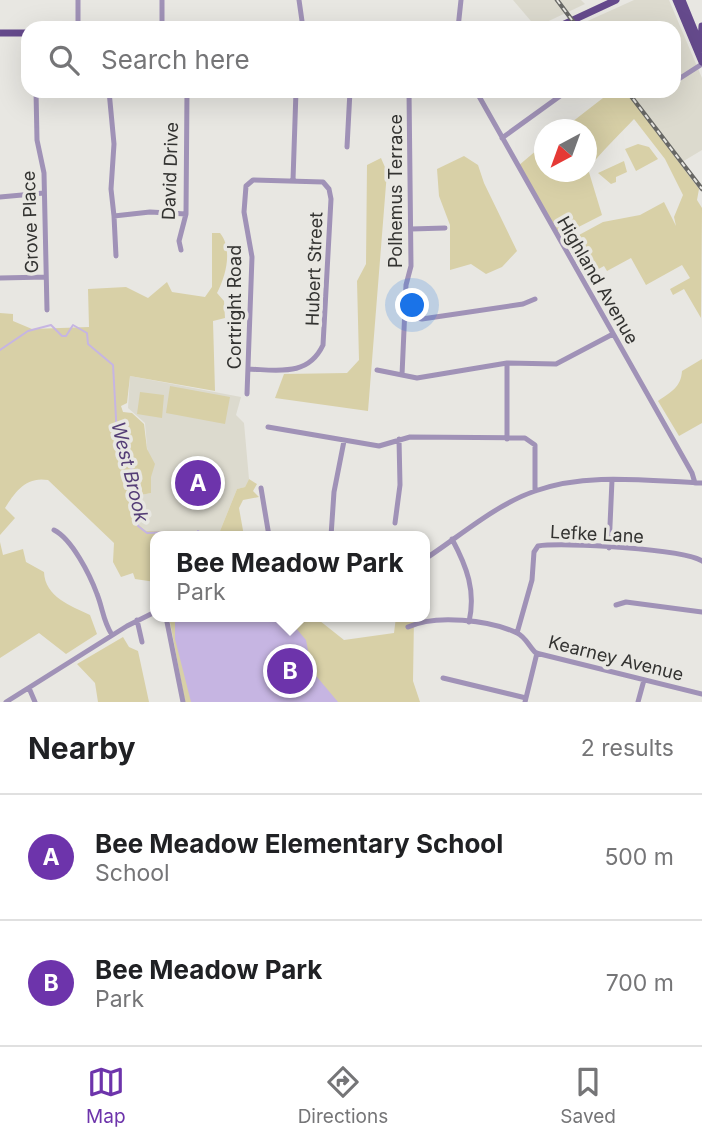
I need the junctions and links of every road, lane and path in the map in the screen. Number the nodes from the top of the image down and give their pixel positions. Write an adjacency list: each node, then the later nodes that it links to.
1 (78, 0): 8 (street)
2 (162, 0): 9 (street)
3 (299, 0): 10 (street)
4 (461, 0): 11 (street)
5 (616, 0): 12 (main road)
6 (676, 0): 17 (main road)
7 (682, 0): 16 (main road)
8 (78, 21)
9 (162, 21)
10 (302, 21)
11 (459, 21)
12 (571, 21)
13 (702, 26): 16 (main road)
14 (0, 33): 15 (main road)
15 (21, 33)
16 (702, 48)
17 (702, 63): 18 (street)
18 (681, 77)
19 (36, 98): 30 (street, Grove Place)
20 (110, 98): 33 (street)
21 (187, 98): 32 (street, David Drive)
22 (296, 98): 29 (street)
23 (350, 98): 28 (street)
24 (409, 98): 35 (street, Polhemus Terrace)
25 (480, 98): 27 (street, Highland Avenue)
26 (557, 98): 27 (street)
27 (502, 138): 43 (street, Highland Avenue)
28 (347, 147)
29 (293, 180): 45 (street, Cortright Road); 45 (street, Hubert Street)
30 (44, 193): 31 (street); 38 (street, Grove Place)
31 (0, 197)
32 (186, 214): 33 (street); 36 (street, David Drive)
33 (114, 216): 37 (street)
34 (445, 228): 35 (street)
35 (411, 229): 42 (street, Polhemus Terrace)
36 (181, 250)
37 (116, 256)
38 (46, 277): 39 (street); 41 (street, Grove Place)
39 (0, 278)
40 (535, 299): 42 (street)
41 (47, 310)
42 (405, 316): 47 (street, Polhemus Terrace)
43 (613, 334): 44 (street); 54 (street, Highland Avenue)
44 (507, 363): 47 (street); 51 (street)
45 (248, 369): 48 (street, Cortright Road)
46 (377, 370): 47 (street)
47 (402, 375)
48 (247, 394)
49 (268, 427): 52 (street)
50 (398, 439): 51 (street); 52 (street); 57 (street)
51 (507, 439): 56 (street)
52 (344, 441): 60 (street)
53 (612, 480): 54 (street); 56 (street); 62 (street)
54 (698, 483)
55 (261, 488): 59 (street)
56 (535, 491): 61 (street)
57 (395, 523)
58 (54, 530): 75 (street)
59 (268, 531)
60 (331, 531)
61 (452, 539): 63 (street); 72 (street)
62 (609, 548): 64 (street, Lefke Lane); 74 (street, Lefke Lane)
63 (430, 555)
64 (702, 561)
65 (616, 605): 66 (street)
66 (702, 612)
67 (150, 614): 68 (street)
68 (137, 620): 75 (street); 76 (street)
69 (430, 621): 72 (street)
70 (167, 622): 85 (street)
71 (418, 622): 73 (street)
72 (469, 622): 74 (street)
73 (408, 627)
74 (517, 633): 77 (street, Kearney Avenue)
75 (112, 635): 80 (street)
76 (142, 642)
77 (537, 653): 79 (street, Kearney Avenue); 82 (street)
78 (443, 678): 82 (street)
79 (644, 680): 81 (street, Kearney Avenue); 86 (street)
80 (29, 688): 83 (street); 84 (street)
81 (702, 694)
82 (525, 700)
83 (6, 702)
84 (35, 702)
85 (183, 702)
86 (638, 702)

